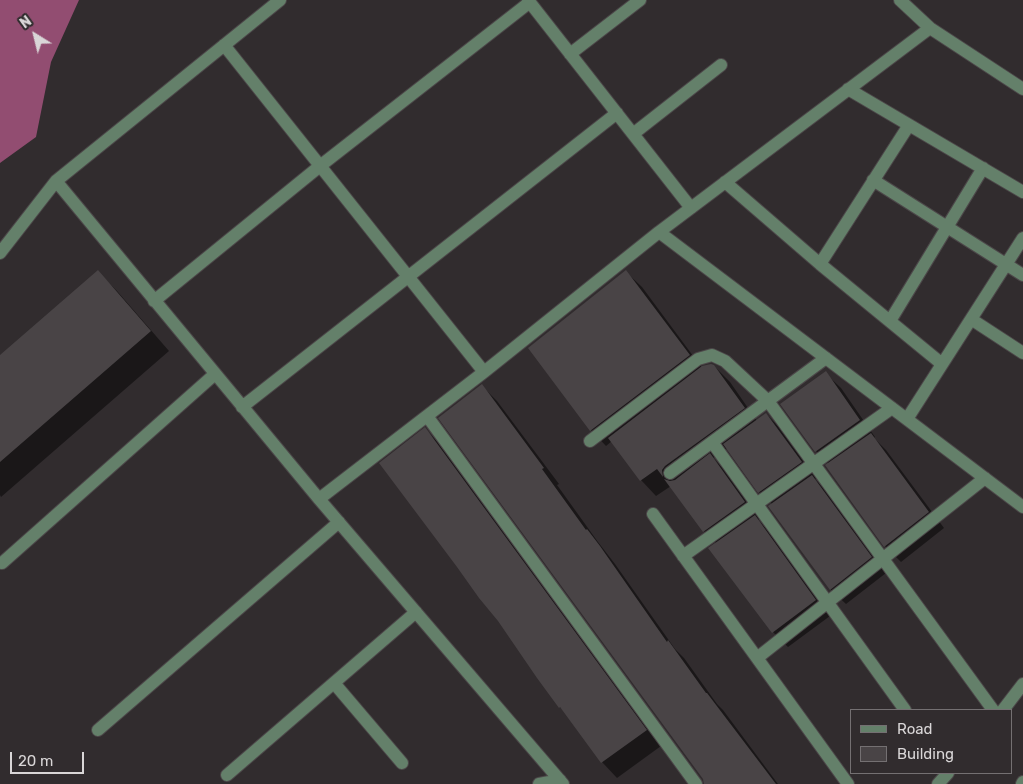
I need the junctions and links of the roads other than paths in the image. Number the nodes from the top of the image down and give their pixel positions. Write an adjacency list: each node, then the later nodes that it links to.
1 (280, 0): 6 (street)
2 (640, 0): 7 (street)
3 (900, 0): 5 (street)
4 (529, 1): 7 (street); 14 (street)
5 (930, 28): 9 (street); 10 (street)
6 (224, 45): 14 (street); 17 (street)
7 (570, 54): 11 (street)
8 (721, 66): 13 (street)
9 (848, 89): 12 (street); 18 (street)
10 (1023, 90)
11 (617, 114): 13 (street); 28 (street)
12 (909, 125): 15 (street); 16 (street)
13 (633, 134): 20 (street)
14 (320, 166): 28 (street); 29 (street)
15 (983, 168): 19 (street); 21 (street)
16 (873, 180): 21 (street); 25 (street)
17 (56, 181): 24 (street); 29 (street)
18 (725, 182): 20 (street); 25 (street)
19 (1023, 192)
20 (691, 208): 22 (street)
21 (947, 227): 26 (street); 31 (street)
22 (659, 232): 33 (street); 35 (street)
23 (1023, 238): 26 (street)
24 (0, 253)
25 (820, 264): 31 (street)
26 (1006, 265): 27 (street); 30 (street)
27 (1023, 275)
28 (408, 276): 35 (street); 38 (street)
29 (154, 301): 36 (street)
30 (971, 319): 32 (street); 34 (street)
31 (890, 322): 34 (street)
32 (1023, 353)
33 (826, 358): 37 (street); 39 (street)
34 (942, 364): 41 (street)
35 (484, 372): 40 (street)
36 (215, 374): 38 (street); 54 (street)
37 (768, 401): 42 (street); 43 (street); 44 (street)
38 (242, 407): 47 (street)
39 (892, 408): 41 (street); 44 (street)
40 (427, 416): 47 (street); 69 (street)
41 (907, 419): 46 (street)
42 (590, 441)
43 (712, 442): 45 (street); 48 (street)
44 (814, 463): 48 (street); 53 (street)
45 (670, 473)
46 (985, 478): 49 (street); 53 (street)
47 (319, 499): 51 (street)
48 (756, 504): 52 (street); 55 (street)
49 (1023, 507)
50 (653, 514): 52 (street)
51 (339, 522): 56 (street); 63 (street)
52 (683, 556): 57 (street)
53 (883, 558): 55 (street); 61 (street)
54 (2, 563)
55 (827, 602): 57 (street); 60 (street)
56 (416, 612): 58 (street); 67 (street)
57 (757, 658): 70 (street)
58 (334, 683): 64 (street); 66 (street)
59 (1023, 684): 62 (street)
60 (904, 709)
61 (993, 709)
62 (1004, 709)
63 (98, 730)
64 (402, 763)
65 (947, 774): 71 (street)
66 (227, 775)
67 (562, 782): 68 (street)
68 (540, 784)
69 (696, 784)
70 (848, 784)
71 (938, 784)

